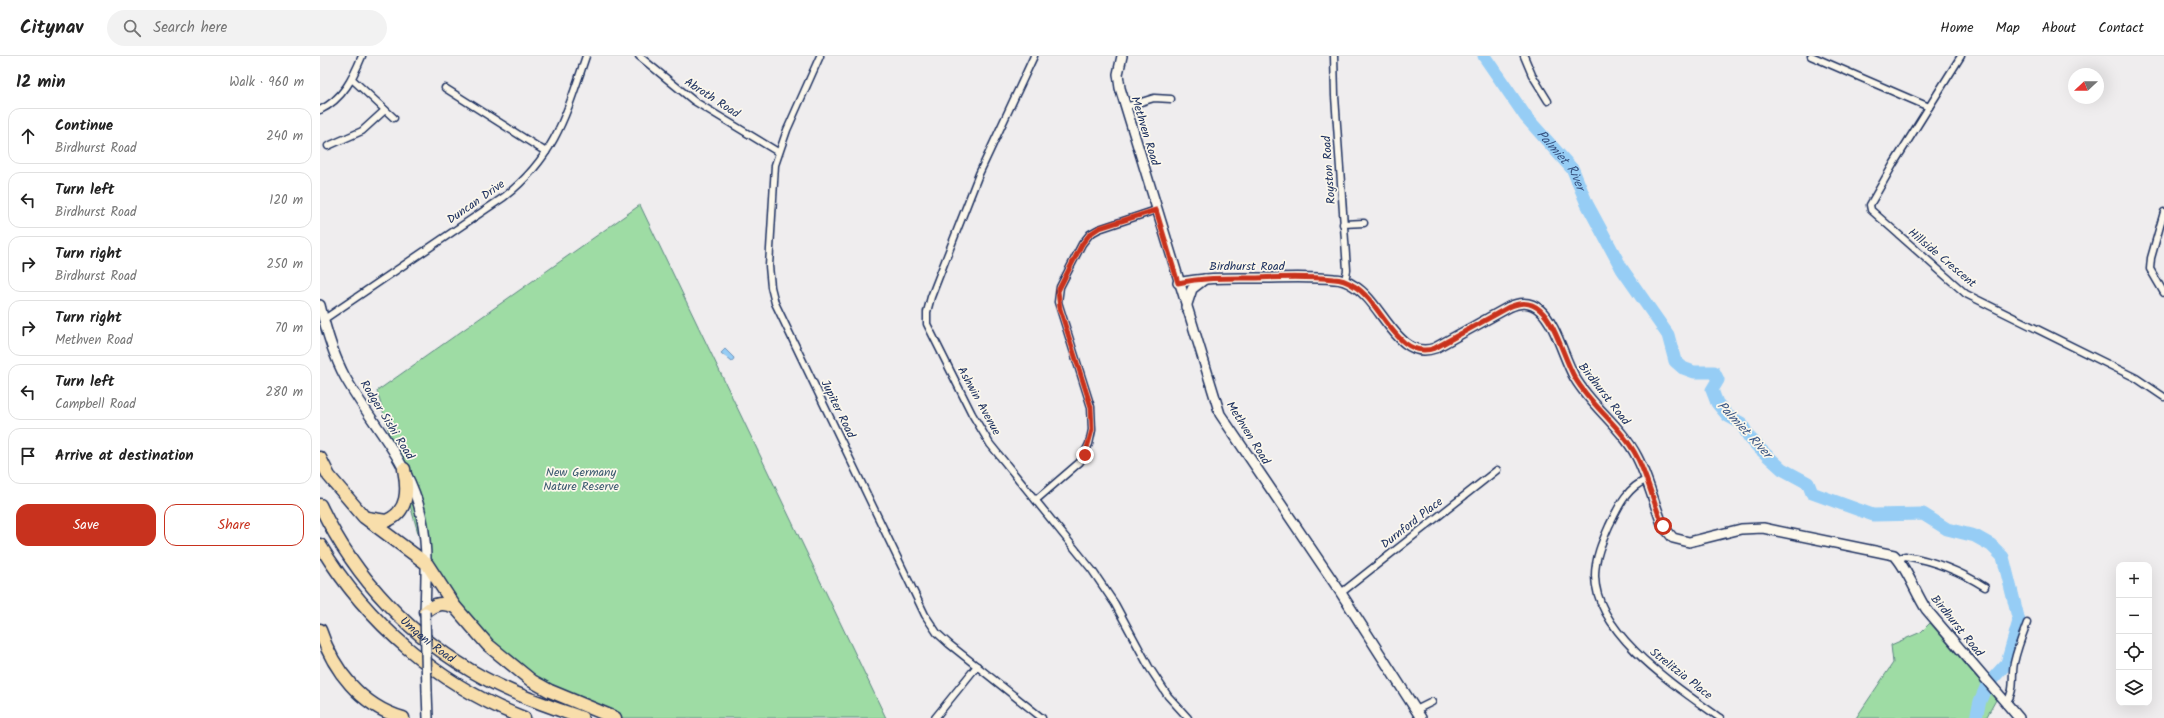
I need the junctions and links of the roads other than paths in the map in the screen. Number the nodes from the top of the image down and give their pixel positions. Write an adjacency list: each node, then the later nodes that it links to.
1 (362, 56): 11 (street)
2 (586, 56): 21 (street, Duncan Drive)
3 (639, 56): 22 (street, Abroth Road)
4 (820, 56): 22 (street, Jupiter Road)
5 (1034, 56): 39 (street, Ashwin Avenue)
6 (1122, 56): 15 (street, Methven Road)
7 (1334, 56): 26 (street, Royston Road)
8 (1524, 56): 14 (street)
9 (1811, 56): 16 (street)
10 (1961, 56): 16 (street, Hillside Crescent)
11 (352, 80): 17 (street); 18 (street)
12 (445, 88): 21 (street)
13 (1171, 99): 15 (street)
14 (1548, 101)
15 (1125, 107): 23 (street, Methven Road)
16 (1929, 107): 34 (street, Hillside Crescent)
17 (320, 110)
18 (385, 110): 19 (street); 20 (street)
19 (394, 118)
20 (328, 146)
21 (546, 152): 33 (street, Duncan Drive)
22 (778, 152): 51 (street, Jupiter Road)
23 (1156, 210): 29 (street, Methven Road); 39 (street)
24 (2164, 212): 30 (street)
25 (1364, 223): 26 (street)
26 (1343, 224): 28 (street, Royston Road)
27 (1206, 278): 28 (street, Birdhurst Road); 29 (street, Birdhurst Road); 32 (street)
28 (1345, 281): 38 (street, Birdhurst Road)
29 (1178, 283): 32 (street, Methven Road)
30 (2164, 293)
31 (320, 305): 33 (street, Rodger Sishi Road)
32 (1186, 307): 46 (street, Methven Road)
33 (323, 320): 36 (street, Rodger Sishi Road)
34 (2164, 397)
35 (320, 458): 41 (highway)
36 (404, 469): 41 (highway); 44 (street, Rodger Sishi Road)
37 (1497, 470): 46 (street, Durnford Place)
38 (1646, 480): 43 (street, Birdhurst Road); 64 (street, Strelitzia Place)
39 (1037, 500): 62 (street, Ashwin Avenue)
40 (320, 505): 58 (highway, Umgeni Road)
41 (364, 517): 44 (highway)
42 (320, 545): 57 (highway, Umgeni Road)
43 (1898, 560): 45 (street); 52 (street, Birdhurst Road)
44 (427, 564): 47 (highway); 48 (street, Rodger Sishi Road)
45 (1985, 587)
46 (1341, 593): 54 (street, Methven Road)
47 (455, 607): 48 (highway); 59 (highway)
48 (425, 612): 56 (street, Rodger Sishi Road, bridge)
49 (2027, 623): 52 (street)
50 (320, 630): 55 (highway)
51 (977, 666): 60 (street); 61 (street, Jupiter Road)
52 (2003, 699): 65 (street, Birdhurst Road)
53 (1432, 702): 54 (street)
54 (1416, 710): 63 (street, Methven Road)
55 (402, 718)
56 (428, 718)
57 (524, 718)
58 (582, 718)
59 (615, 718)
60 (935, 718)
61 (1042, 718)
62 (1188, 718)
63 (1421, 718)
64 (1720, 718)
65 (2019, 718)

